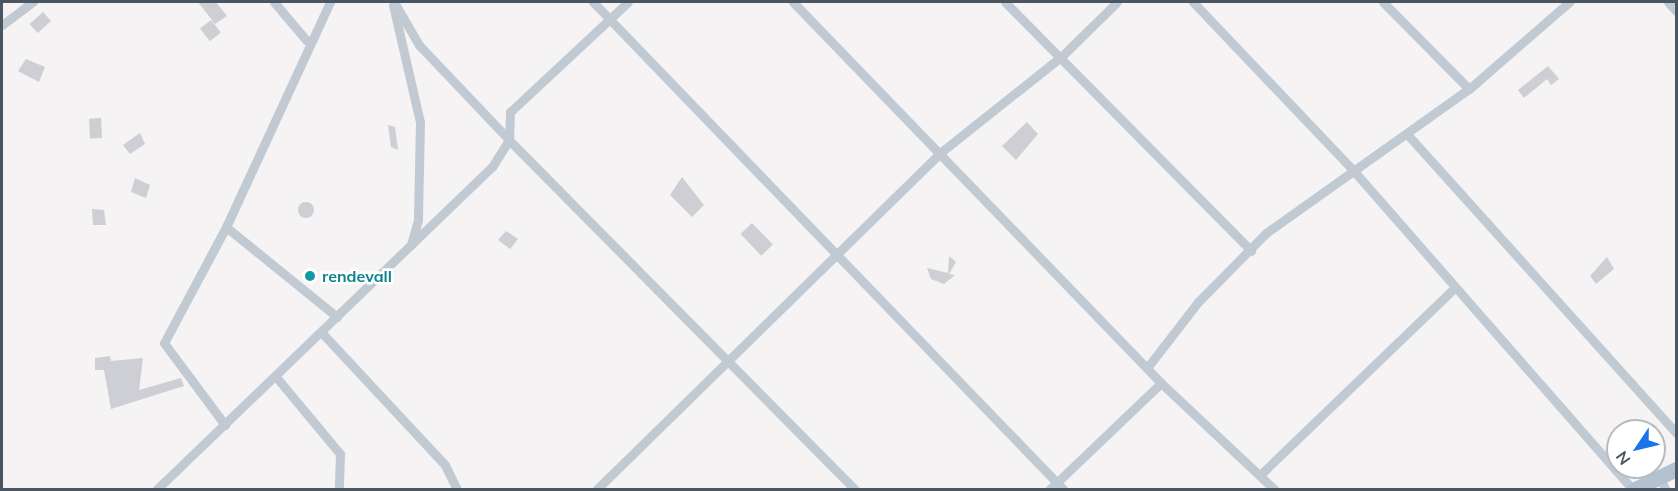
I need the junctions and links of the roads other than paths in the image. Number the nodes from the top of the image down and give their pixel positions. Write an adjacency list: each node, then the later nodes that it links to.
1 (33, 2): 16 (street)
2 (274, 2): 17 (street)
3 (330, 2): 17 (street)
4 (393, 2): 21 (street); 25 (street)
5 (593, 2): 15 (street)
6 (628, 2): 15 (street)
7 (793, 2): 22 (street)
8 (1005, 2): 18 (street)
9 (1117, 2): 18 (street)
10 (1193, 2): 23 (street)
11 (1383, 2): 19 (street)
12 (1569, 2): 19 (street)
13 (1668, 2): 14 (street)
14 (1677, 11)
15 (610, 19): 21 (street); 26 (street)
16 (2, 25)
17 (307, 41): 24 (street)
18 (1062, 56): 22 (street); 27 (street)
19 (1468, 89): 20 (street)
20 (1407, 134): 23 (street); 36 (street)
21 (508, 140): 25 (street); 31 (street)
22 (940, 153): 26 (street); 32 (street)
23 (1353, 170): 27 (street); 28 (street)
24 (226, 227): 29 (street); 35 (street)
25 (410, 247): 29 (street)
26 (838, 250): 31 (street); 40 (street)
27 (1251, 251): 32 (street)
28 (1454, 289): 38 (street); 48 (street)
29 (338, 317): 30 (street)
30 (322, 333): 33 (street); 43 (street)
31 (726, 357): 44 (street); 45 (street)
32 (1147, 368): 34 (street)
33 (277, 378): 35 (street); 42 (street)
34 (1161, 383): 38 (street); 40 (street)
35 (225, 425): 41 (street)
36 (1677, 433)
37 (1677, 469): 39 (main road)
38 (1260, 475): 47 (street)
39 (1663, 483): 48 (main road)
40 (1061, 486): 46 (street)
41 (156, 489)
42 (339, 489)
43 (457, 489)
44 (596, 489)
45 (855, 489)
46 (1049, 489)
47 (1275, 489)
48 (1633, 489)

